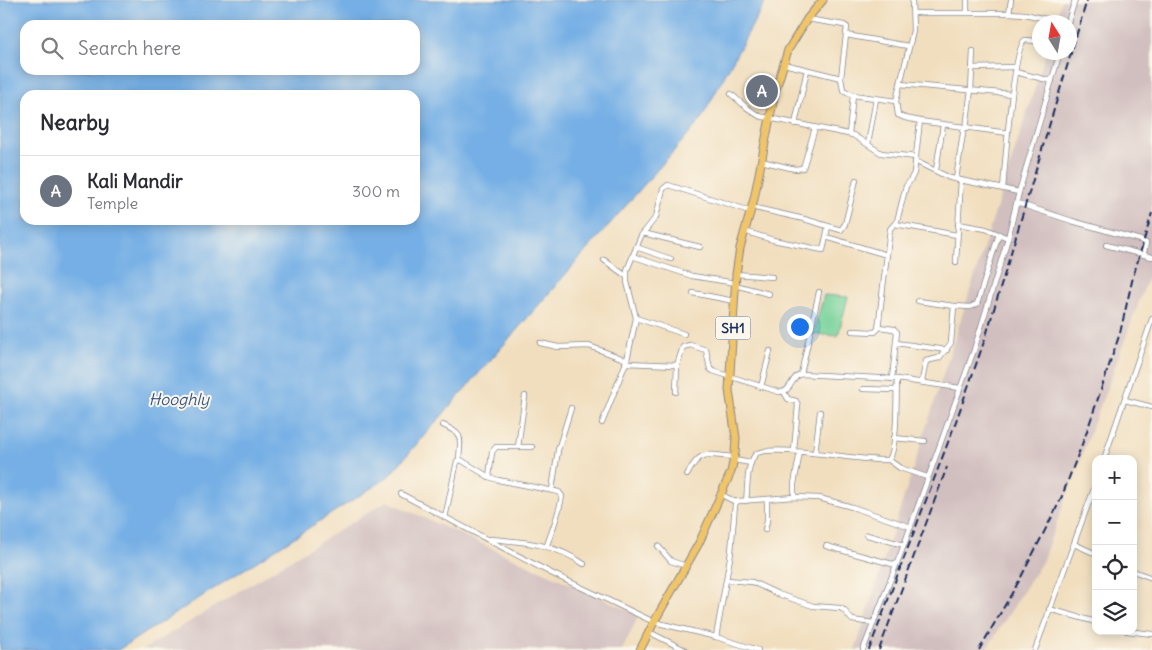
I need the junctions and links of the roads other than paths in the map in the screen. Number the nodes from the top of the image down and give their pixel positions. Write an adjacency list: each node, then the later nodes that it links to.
1 (823, 0): 11 (main road, SH1)
2 (912, 0): 7 (street)
3 (967, 0): 6 (street)
4 (1011, 0): 8 (street)
5 (1075, 0): 9 (street)
6 (967, 12): 7 (street); 8 (street)
7 (912, 13): 14 (street)
8 (1009, 13): 10 (street)
9 (1070, 15)
10 (1032, 17)
11 (807, 19): 12 (street); 17 (main road, SH1)
12 (846, 35): 14 (street); 21 (street)
13 (1032, 41): 19 (street)
14 (908, 46): 23 (street)
15 (973, 50): 18 (street)
16 (1058, 60): 22 (street)
17 (784, 64): 20 (street); 30 (main road, SH1)
18 (972, 68): 19 (street); 24 (street)
19 (1015, 69): 22 (street); 26 (street)
20 (807, 70): 21 (street); 32 (street)
21 (841, 78): 27 (street)
22 (1052, 80): 45 (street)
23 (900, 84): 24 (street); 29 (street)
24 (971, 90): 26 (street); 34 (street)
25 (731, 94): 30 (street)
26 (1012, 94): 36 (street)
27 (853, 95): 28 (street); 37 (street)
28 (876, 99): 29 (street); 38 (street)
29 (896, 101): 31 (street)
30 (770, 119): 32 (street); 40 (main road, SH1)
31 (920, 122): 33 (street); 39 (street)
32 (795, 124): 35 (street)
33 (943, 125): 34 (street); 41 (street)
34 (965, 127): 36 (street); 43 (street)
35 (815, 128): 37 (street); 40 (street)
36 (1008, 133): 44 (street)
37 (849, 134): 38 (street)
38 (868, 144): 39 (street)
39 (915, 159): 41 (street); 48 (street)
40 (761, 161): 47 (main road, SH1)
41 (936, 170): 43 (street)
42 (856, 180): 50 (street)
43 (959, 180): 44 (street); 49 (street)
44 (1003, 188): 45 (street)
45 (1019, 192): 46 (street)
46 (1017, 203): 56 (street); 60 (street)
47 (751, 209): 50 (street); 51 (main road, SH1); 52 (street)
48 (895, 224): 54 (street); 61 (street)
49 (958, 224): 53 (street); 54 (street)
50 (828, 226): 55 (street)
51 (744, 231): 55 (street); 67 (main road, SH1)
52 (643, 233): 58 (street); 59 (street)
53 (999, 234): 56 (street); 76 (street)
54 (957, 235): 66 (street)
55 (826, 237): 61 (street)
56 (1008, 238): 94 (street)
57 (1106, 245): 63 (street)
58 (636, 247): 62 (street); 64 (street)
59 (700, 247)
60 (1144, 252)
61 (887, 255): 80 (street)
62 (632, 256): 68 (street); 70 (street)
63 (1152, 257)
64 (671, 259)
65 (604, 260): 68 (street)
66 (956, 262)
67 (736, 274): 69 (street); 70 (main road, SH1)
68 (626, 276): 77 (street)
69 (772, 277)
70 (736, 284): 73 (street); 74 (main road, SH1)
71 (819, 292): 89 (street)
72 (693, 293): 74 (street)
73 (770, 294)
74 (734, 301): 90 (main road, SH1)
75 (918, 301): 76 (street)
76 (954, 306): 85 (street)
77 (636, 318): 82 (street); 87 (street)
78 (1152, 320): 79 (street)
79 (1151, 326): 100 (street)
80 (879, 327): 81 (street); 84 (street)
81 (852, 331)
82 (684, 334)
83 (540, 342): 87 (street)
84 (896, 343): 85 (street); 91 (street)
85 (947, 350): 92 (street)
86 (770, 351): 93 (street)
87 (626, 362): 88 (street); 104 (street)
88 (677, 365): 90 (street); 97 (street)
89 (801, 374): 91 (street); 98 (street)
90 (729, 377): 93 (street); 114 (main road, SH1)
91 (895, 379): 92 (street); 96 (street)
92 (922, 381): 94 (street)
93 (761, 387): 98 (street)
94 (960, 388): 120 (street)
95 (863, 389): 96 (street)
96 (896, 390): 106 (street)
97 (676, 392)
98 (784, 392): 110 (street)
99 (525, 396): 108 (street)
100 (1126, 400): 101 (street); 113 (street)
101 (1152, 407)
102 (571, 408): 121 (street)
103 (820, 412): 112 (street)
104 (602, 423)
105 (443, 425): 115 (street)
106 (894, 438): 107 (street); 116 (street)
107 (925, 441)
108 (518, 447): 109 (street); 119 (street)
109 (532, 447)
110 (794, 451): 111 (street); 117 (street)
111 (800, 452): 112 (street); 125 (street)
112 (814, 453): 116 (street)
113 (1105, 455)
114 (734, 458): 117 (street); 118 (street); 124 (main road, SH1)
115 (458, 460): 119 (street); 129 (street)
116 (889, 460): 120 (street)
117 (752, 463): 127 (street)
118 (687, 475)
119 (489, 477): 121 (street)
120 (927, 477): 130 (street)
121 (552, 490): 135 (street)
122 (401, 494): 129 (street)
123 (1092, 494): 134 (street)
124 (722, 495): 128 (street); 142 (main road, SH1)
125 (794, 498): 126 (street); 130 (street)
126 (767, 500): 127 (street); 131 (street)
127 (746, 501): 128 (street)
128 (736, 502): 145 (street)
129 (445, 518): 133 (street)
130 (911, 527): 136 (street)
131 (765, 530)
132 (867, 535): 136 (street)
133 (486, 539): 135 (street); 148 (street)
134 (1074, 544): 139 (street); 146 (street)
135 (547, 545): 140 (street)
136 (904, 545): 141 (street)
137 (658, 546): 142 (street)
138 (826, 546): 141 (street)
139 (1092, 552)
140 (584, 564)
141 (896, 565): 149 (street)
142 (687, 566): 148 (main road, SH1)
143 (1137, 572): 144 (street)
144 (1152, 578)
145 (727, 580): 149 (street); 153 (street)
146 (1049, 609): 147 (street); 159 (street)
147 (1092, 621)
148 (654, 622): 150 (main road, SH1); 153 (street)
149 (873, 623): 158 (street)
150 (649, 632): 155 (main road, SH1); 156 (street)
151 (1137, 632): 152 (street)
152 (1152, 634)
153 (716, 637): 154 (street)
154 (751, 649): 157 (street)
155 (640, 650)
156 (685, 650)
157 (758, 650)
158 (863, 650)
159 (1035, 650)

